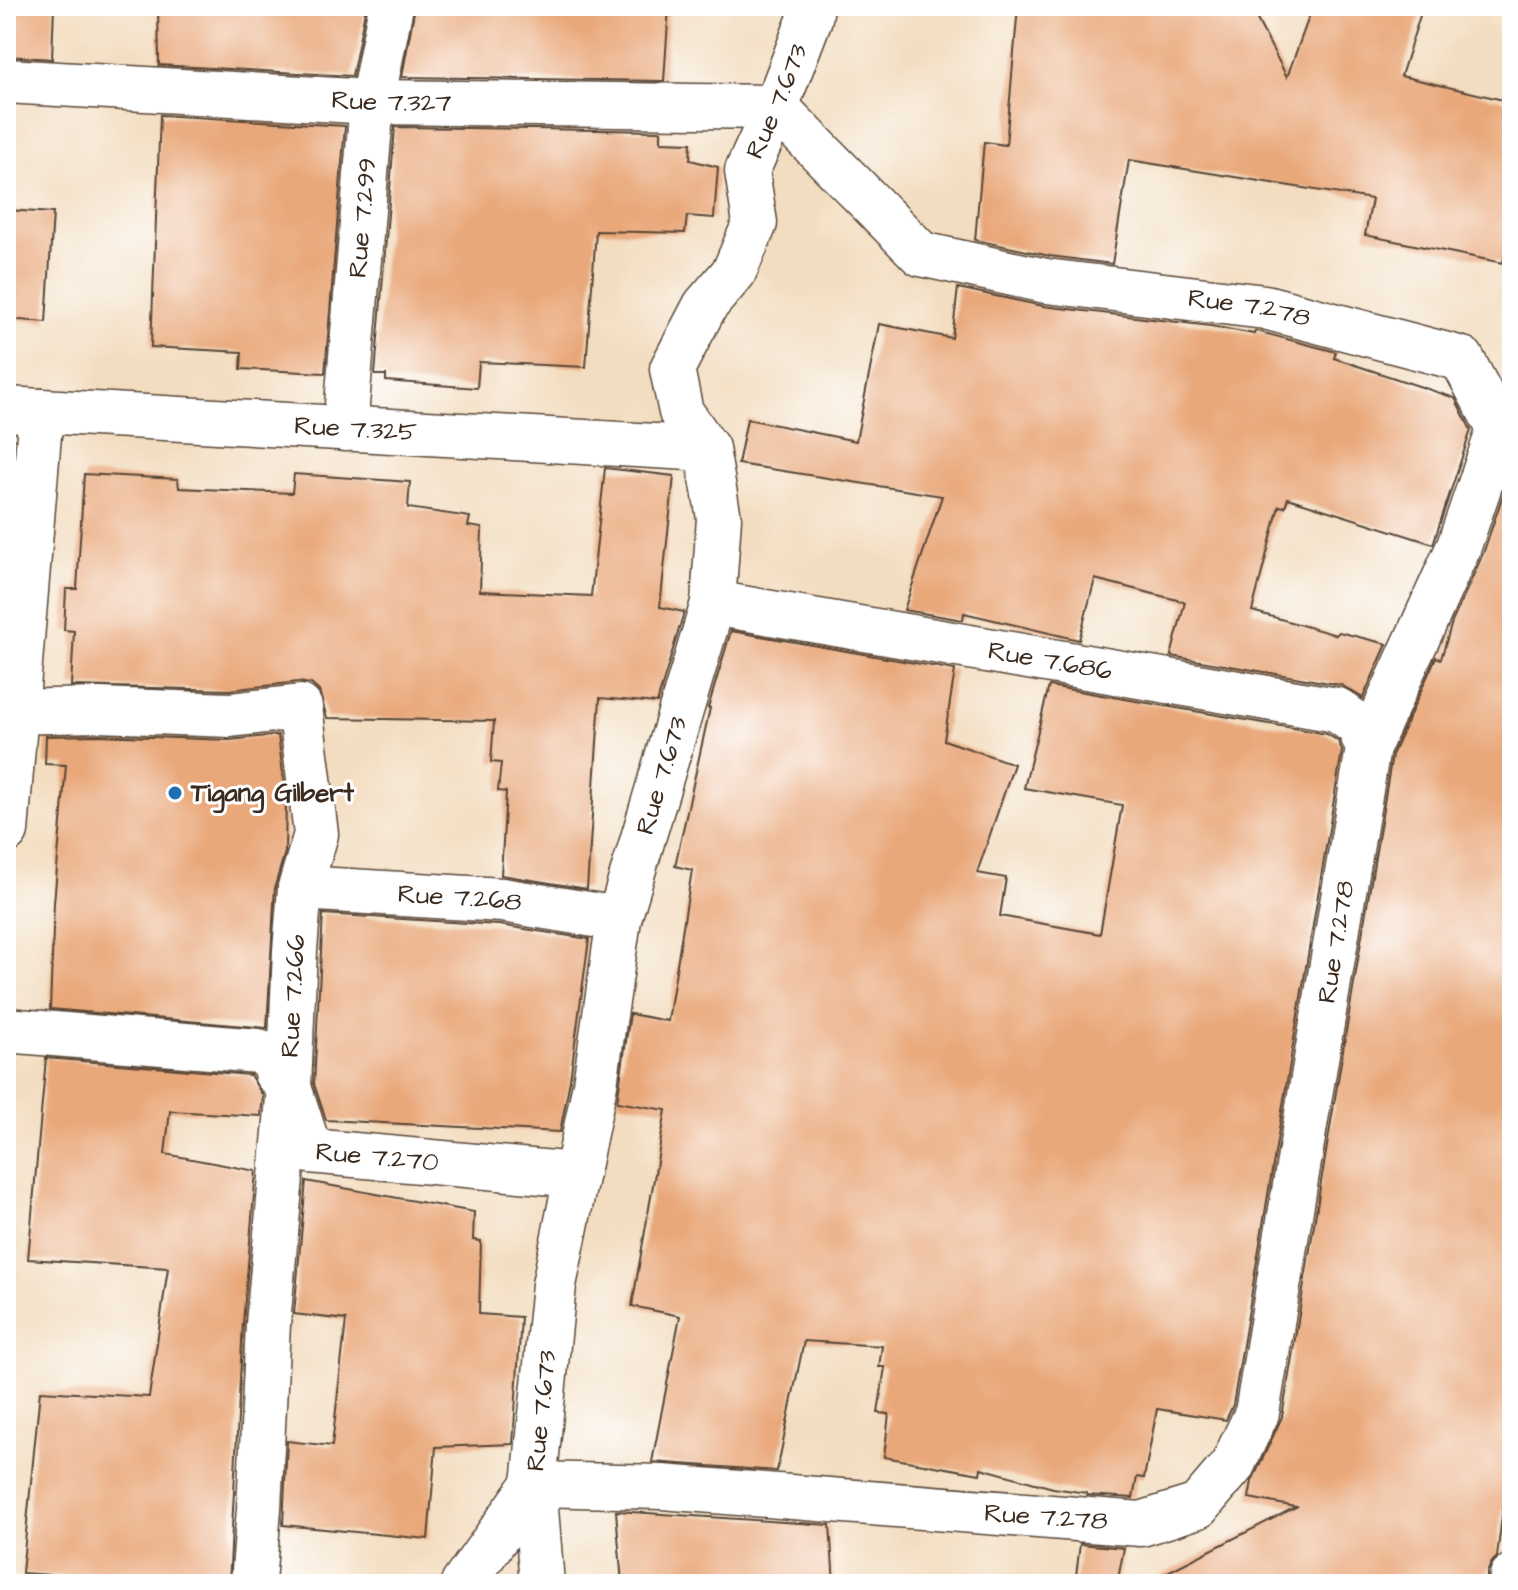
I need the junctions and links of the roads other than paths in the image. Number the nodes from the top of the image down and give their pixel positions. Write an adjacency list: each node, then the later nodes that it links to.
1 (391, 6): 4 (street, Rue 7.299)
2 (812, 6): 5 (street, Rue 7.673)
3 (6, 81): 4 (street, Rue 7.327)
4 (372, 102): 5 (street, Rue 7.327); 7 (street, Rue 7.299)
5 (776, 107): 8 (street, Rue 7.673); 11 (street, Rue 7.278)
6 (24, 410): 7 (street, Rue 7.325); 10 (street)
7 (345, 429): 8 (street, Rue 7.325)
8 (707, 449): 9 (street, Rue 7.673)
9 (713, 603): 11 (street, Rue 7.686); 14 (street, Rue 7.673)
10 (11, 712): 12 (street); 13 (street, Rue 7.266)
11 (1368, 748): 18 (street, Rue 7.278)
12 (6, 831)
13 (300, 888): 14 (street, Rue 7.268); 16 (street, Rue 7.266)
14 (619, 919): 17 (street, Rue 7.673)
15 (6, 1030): 16 (street, Rue 7.270)
16 (289, 1087): 17 (street, Rue 7.270); 20 (street, Rue 7.266)
17 (576, 1175): 18 (street, Rue 7.673)
18 (534, 1484): 21 (street); 22 (street, Rue 7.673)
19 (1512, 1576): 23 (street)
20 (260, 1583)
21 (463, 1584)
22 (542, 1584)
23 (1511, 1584)

